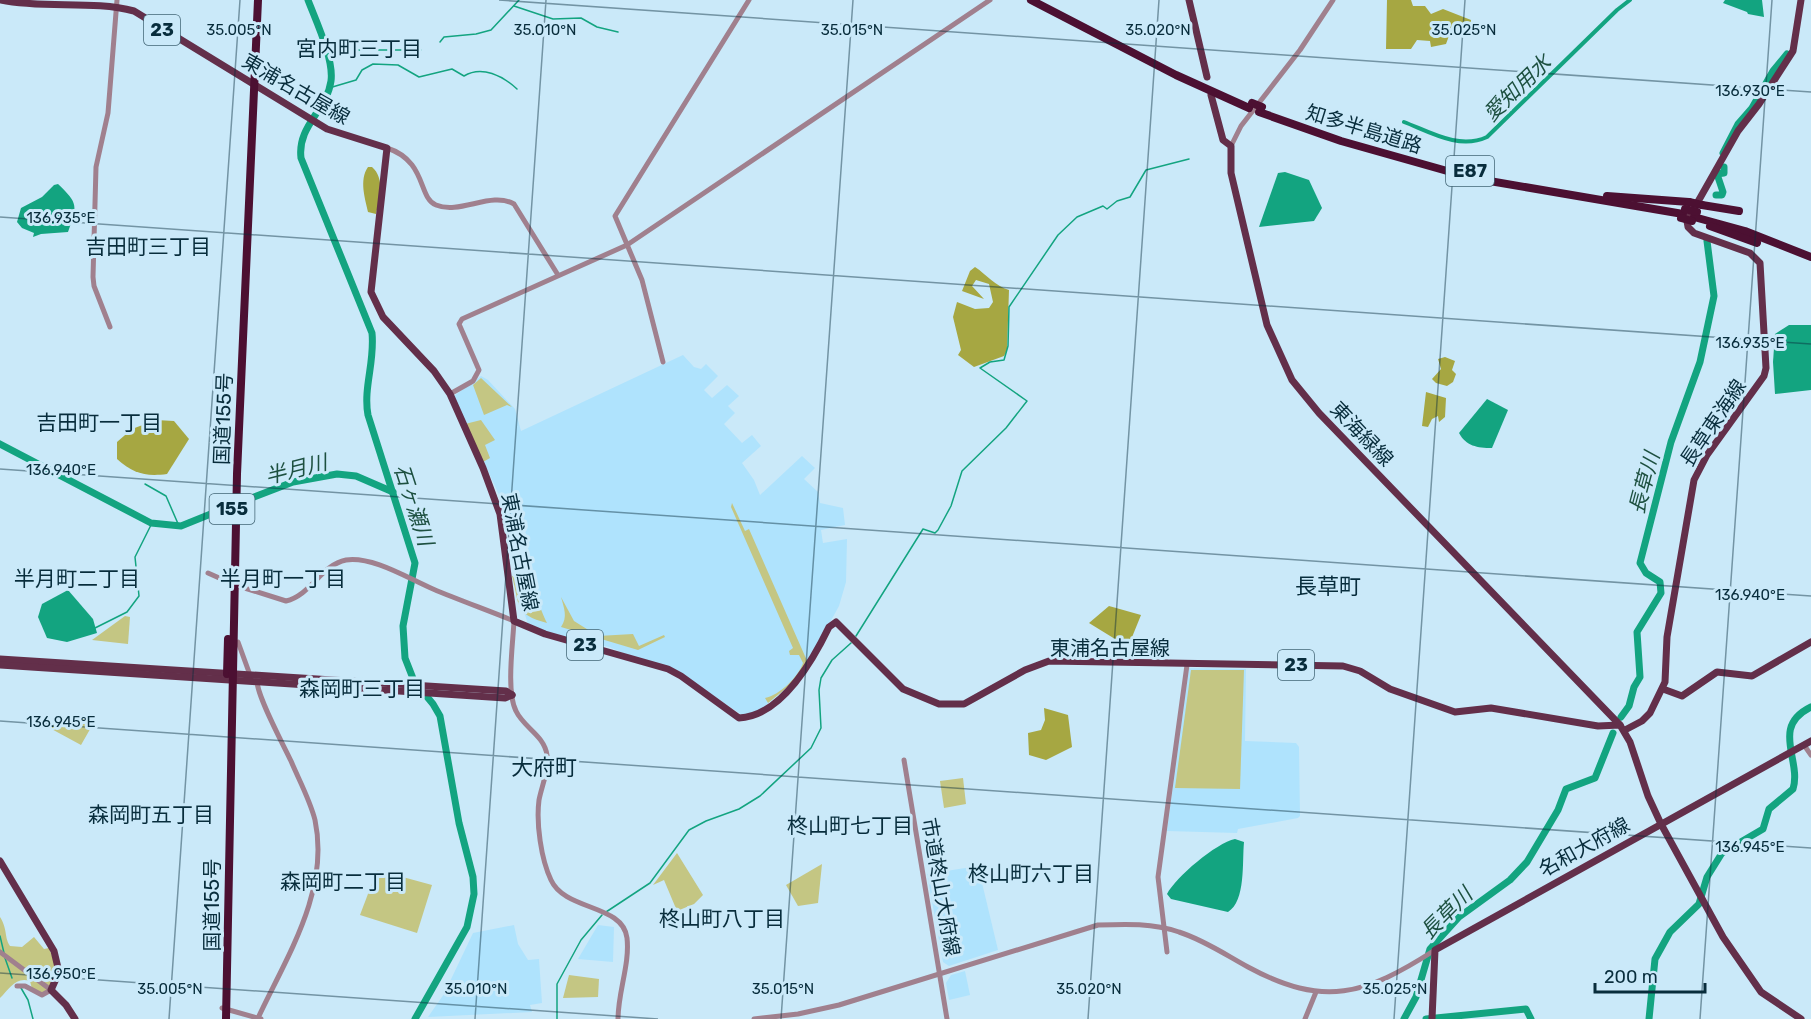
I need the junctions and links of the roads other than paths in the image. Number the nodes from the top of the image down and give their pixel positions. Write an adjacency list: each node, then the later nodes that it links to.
1 (1, 0): 11 (main road, 東浦名古屋線 / 23)
2 (253, 0): 13 (highway, 国道155号 / 155)
3 (258, 0): 13 (highway, 国道155号 / 155)
4 (749, 0): 21 (street)
5 (990, 0): 21 (street)
6 (1031, 0): 15 (highway, 知多半島道路 / E87)
7 (1043, 0): 15 (highway, 知多半島道路 / E87)
8 (1189, 0): 12 (main road)
9 (1333, 0): 16 (street)
10 (1801, 0): 40 (main road, 長草東海線)
11 (117, 4): 13 (main road, 東浦名古屋線 / 23); 25 (street)
12 (1207, 77)
13 (251, 84): 17 (main road, 東浦名古屋線 / 23); 29 (highway, 国道155号 / 155)
14 (1211, 95): 16 (main road, 東海緑線)
15 (1250, 105): 19 (highway, 知多半島道路 / E87, bridge)
16 (1231, 146): 42 (main road, 東海緑線)
17 (387, 148): 24 (street); 27 (main road, 東浦名古屋線)
18 (1739, 211): 19 (highway)
19 (1696, 214): 20 (highway); 22 (highway, 知多半島道路 / E87); 23 (highway, 知多半島道路 / E87)
20 (1757, 243)
21 (627, 245): 24 (street); 26 (street)
22 (1811, 251)
23 (1811, 257)
24 (558, 276): 27 (street)
25 (111, 327)
26 (663, 362)
27 (450, 394): 30 (main road, 東浦名古屋線)
28 (208, 573): 29 (street)
29 (232, 584): 30 (street); 37 (highway, 国道155号 / 155)
30 (514, 621): 35 (main road, 東浦名古屋線 / 23); 41 (street)
31 (238, 642): 36 (street)
32 (1811, 642): 40 (main road)
33 (0, 659): 37 (main road)
34 (0, 665): 37 (main road)
35 (1187, 665): 42 (main road, 東浦名古屋線 / 23); 48 (street)
36 (250, 675): 37 (main road); 39 (main road)
37 (230, 677): 38 (main road); 56 (highway, 国道155号 / 155)
38 (257, 681): 39 (main road); 58 (street)
39 (412, 688): 41 (main road)
40 (1662, 689): 42 (main road)
41 (512, 695): 62 (street)
42 (1622, 728): 46 (main road)
43 (1808, 743): 44 (street); 46 (main road, 名和大府線)
44 (1811, 755)
45 (904, 760): 52 (street, 市道柊山大府線)
46 (1661, 824): 49 (main road, 名和大府線); 66 (main road)
47 (0, 861): 54 (main road)
48 (1163, 928): 50 (street); 52 (street); 55 (street)
49 (1433, 951): 55 (street); 57 (main road)
50 (1167, 952)
51 (3, 954): 54 (street)
52 (940, 974): 63 (street); 64 (street, 市道柊山大府線)
53 (17, 986): 54 (street)
54 (51, 990): 59 (main road)
55 (1316, 992): 65 (street)
56 (224, 1009): 58 (street); 60 (highway, 国道155号 / 155); 61 (highway, 国道155号 / 155)
57 (1432, 1016)
58 (260, 1018)
59 (75, 1019)
60 (221, 1019)
61 (226, 1019)
62 (618, 1019)
63 (754, 1019)
64 (947, 1019)
65 (1305, 1019)
66 (1801, 1019)

